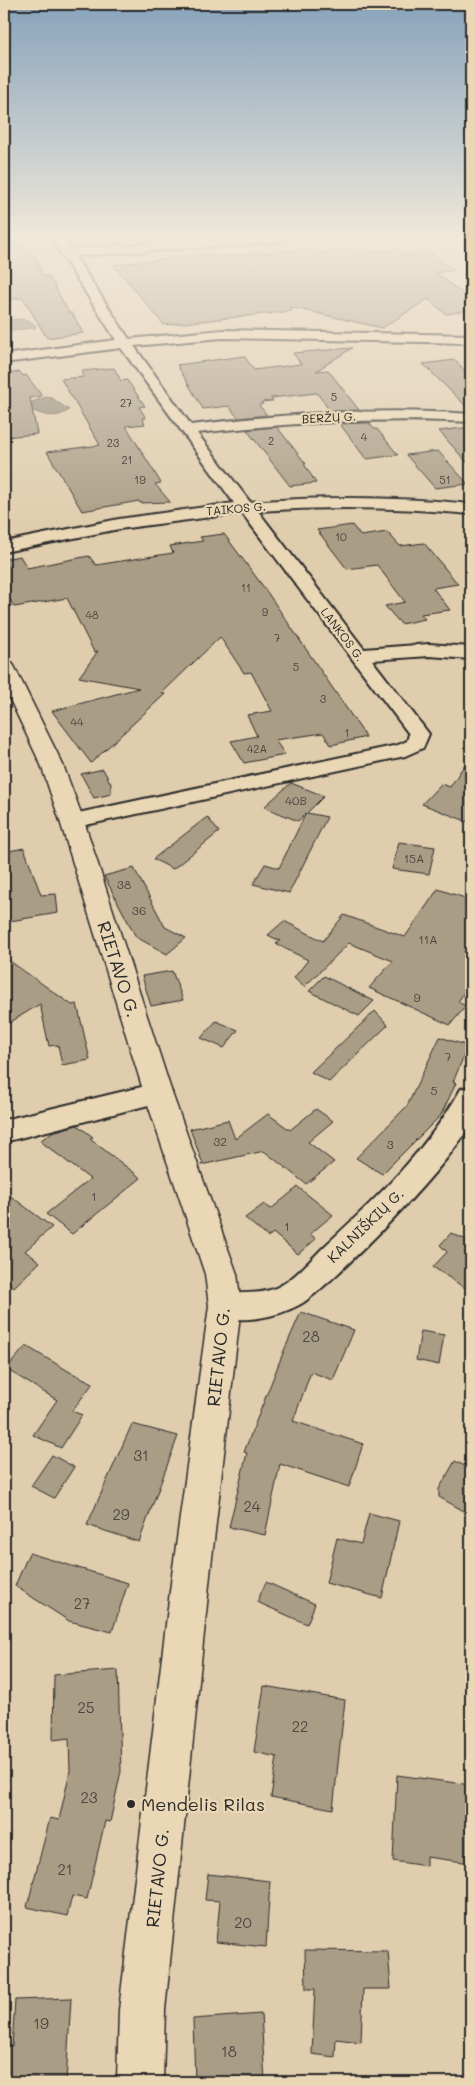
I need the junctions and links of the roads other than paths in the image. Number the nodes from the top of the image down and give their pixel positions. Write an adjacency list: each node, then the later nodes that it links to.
1 (120, 335): 5 (street, LANKOS G.)
2 (198, 335): 5 (street)
3 (341, 335): 4 (street)
4 (471, 339)
5 (125, 343): 6 (street); 8 (street, LANKOS G.)
6 (4, 359)
7 (471, 418): 8 (street, BERŽŲ G.)
8 (187, 430): 9 (street, LANKOS G.)
9 (247, 506): 10 (street, TAIKOS G.); 11 (street, TAIKOS G.); 13 (street, LANKOS G.)
10 (471, 509)
11 (4, 546)
12 (471, 653): 13 (street)
13 (359, 655): 15 (street, LANKOS G.)
14 (4, 666): 15 (main road, RIETAVO G.)
15 (72, 821): 16 (main road, RIETAVO G.)
16 (158, 1093): 18 (street); 19 (main road, RIETAVO G.)
17 (471, 1096): 19 (street, KALNIŠKIŲ G.)
18 (4, 1131)
19 (226, 1306): 20 (main road, RIETAVO G.)
20 (140, 2082)

